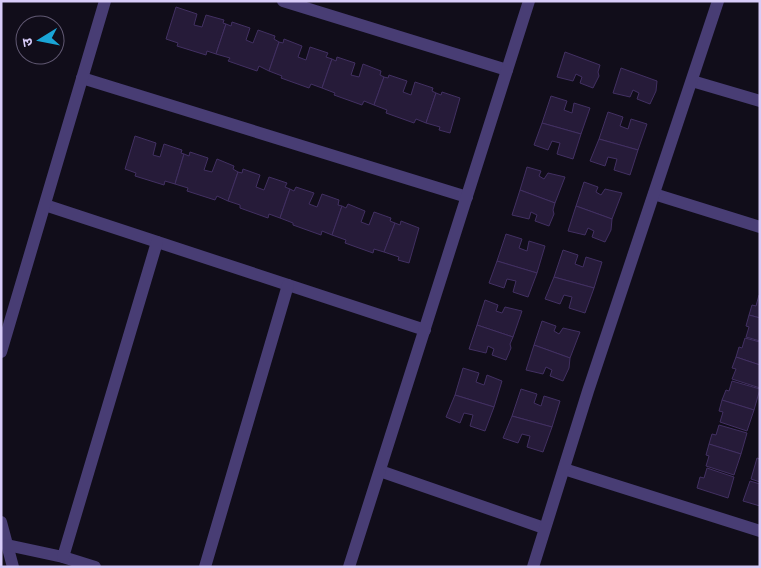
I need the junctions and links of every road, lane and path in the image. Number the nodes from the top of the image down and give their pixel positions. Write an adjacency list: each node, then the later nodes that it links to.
1 (105, 1): 6 (street)
2 (283, 1): 5 (street)
3 (529, 1): 5 (street)
4 (718, 1): 7 (street)
5 (507, 70): 10 (street)
6 (82, 78): 10 (street); 11 (street)
7 (692, 80): 8 (street); 9 (street)
8 (760, 101)
9 (654, 194): 12 (street); 17 (street)
10 (467, 197): 15 (street)
11 (45, 205): 13 (street); 16 (street)
12 (760, 227)
13 (157, 242): 14 (street); 23 (street)
14 (288, 285): 15 (street); 26 (street)
15 (425, 330): 18 (street)
16 (1, 352)
17 (564, 469): 20 (street); 21 (street)
18 (380, 471): 20 (street); 27 (street)
19 (1, 522): 22 (street)
20 (544, 528): 28 (street)
21 (760, 531)
22 (7, 545): 23 (street); 24 (street)
23 (64, 557): 25 (street)
24 (14, 567)
25 (95, 567)
26 (205, 567)
27 (349, 567)
28 (533, 567)

